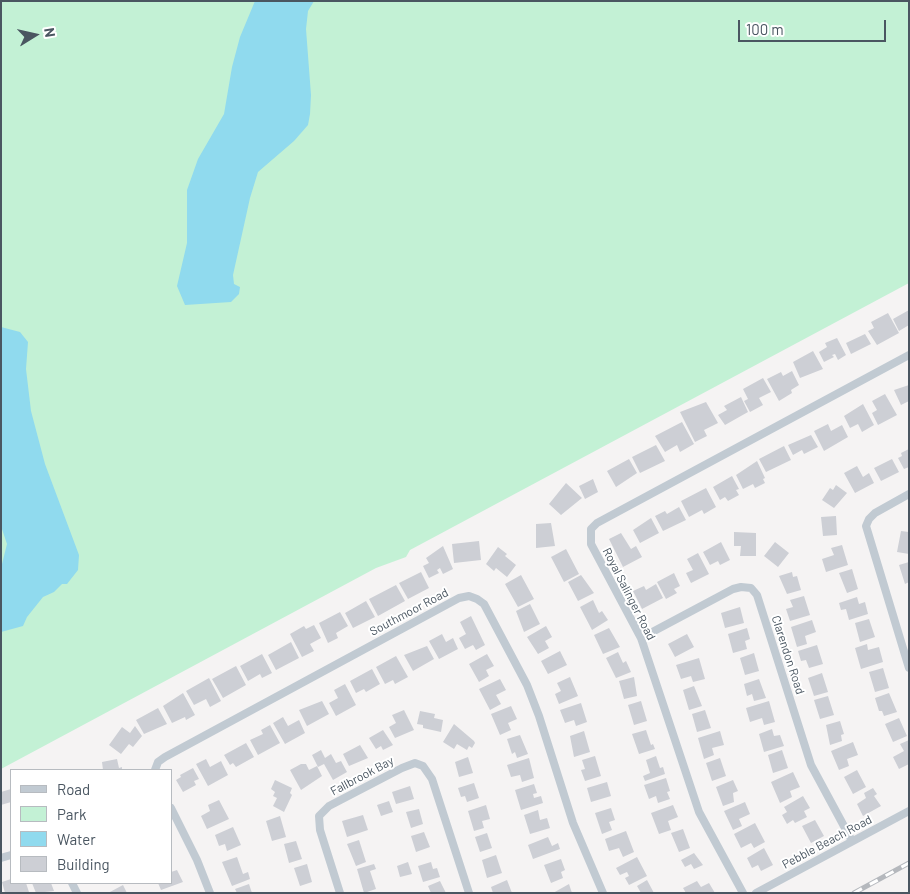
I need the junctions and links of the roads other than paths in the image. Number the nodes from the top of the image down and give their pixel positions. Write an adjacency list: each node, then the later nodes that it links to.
1 (909, 355): 3 (street, Royal Salinger Road)
2 (909, 494): 4 (street)
3 (641, 638): 8 (street, Clarendon Road); 13 (street, Royal Salinger Road)
4 (909, 668)
5 (155, 769): 12 (street, Southmoor Road)
6 (172, 810): 9 (street)
7 (909, 811): 8 (street, Pebble Beach Road)
8 (852, 840): 14 (street, Pebble Beach Road)
9 (210, 893)
10 (340, 893): 11 (street, Fallbrook Bay)
11 (469, 893)
12 (603, 893)
13 (743, 893)
14 (756, 893)

